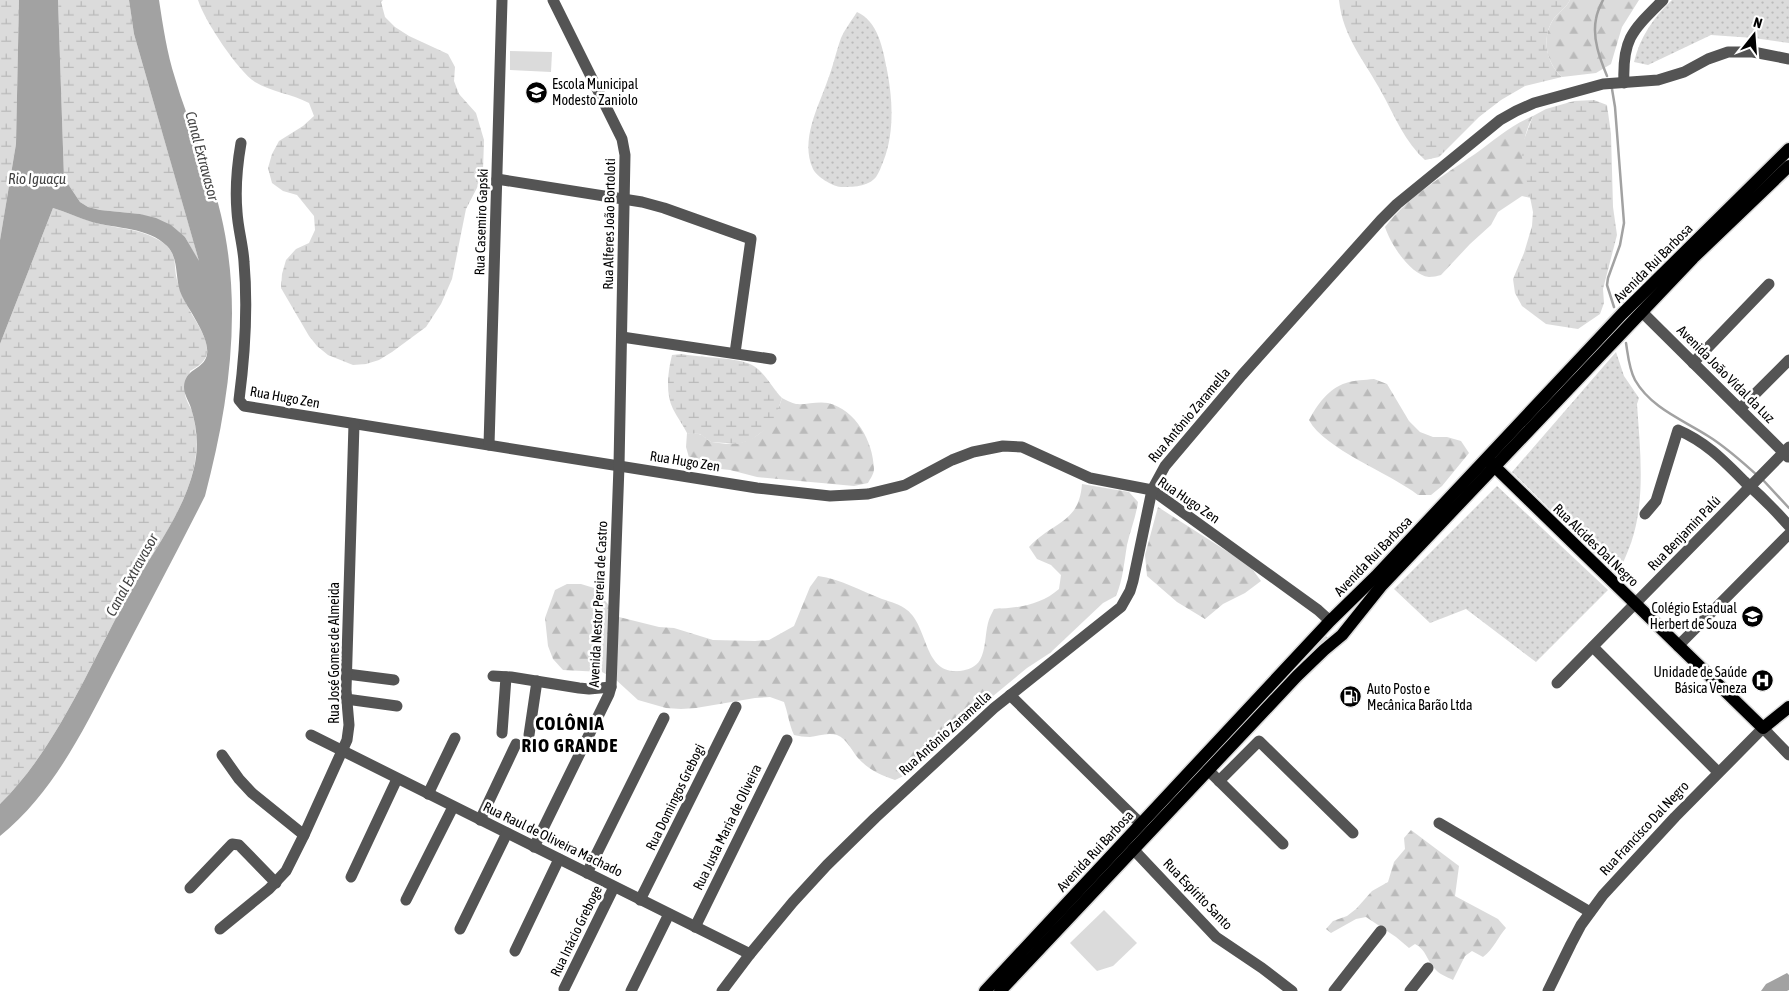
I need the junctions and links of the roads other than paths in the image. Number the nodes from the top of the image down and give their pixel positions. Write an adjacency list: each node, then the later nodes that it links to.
1 (502, 0): 9 (street, Rua Casemiro Gapski)
2 (553, 0): 10 (street, Rua Alferes João Bortoloti)
3 (1663, 0): 5 (street)
4 (1789, 59): 5 (street, Rua Antônio Zaramella)
5 (1624, 82): 26 (street, Rua Antônio Zaramella)
6 (241, 143): 20 (street, Rua Hugo Zen)
7 (1789, 149): 13 (main road, Avenida Rui Barbosa)
8 (1789, 166): 12 (main road, Avenida Rui Barbosa)
9 (497, 179): 10 (street); 21 (street, Rua Casemiro Gapski)
10 (625, 199): 14 (street, Rua Alferes João Bortoloti); 15 (street)
11 (1769, 284): 18 (street)
12 (1642, 312): 13 (main road, Avenida Rui Barbosa); 18 (street, Avenida João Vidal da Luz)
13 (1627, 319): 23 (main road, Avenida Rui Barbosa)
14 (622, 337): 15 (street); 24 (street, Rua Alferes João Bortoloti)
15 (735, 354): 16 (street)
16 (771, 359)
17 (1789, 360): 19 (street)
18 (1693, 362): 19 (street, Avenida João Vidal da Luz)
19 (1740, 409): 22 (street, Avenida João Vidal da Luz)
20 (354, 424): 21 (street, Rua Hugo Zen); 35 (street, Rua José Gomes de Almeida)
21 (489, 445): 24 (street, Rua Hugo Zen)
22 (1787, 452): 25 (street, Rua Benjamin Palú)
23 (1490, 463): 30 (main road, Rua Alcides Dal Negro); 31 (main road, Avenida Rui Barbosa); 32 (main road, Avenida Rui Barbosa)
24 (619, 466): 26 (street, Rua Hugo Zen); 41 (street, Avenida Nestor Pereira de Castro)
25 (1756, 481): 27 (street); 28 (street); 30 (street, Rua Benjamin Palú)
26 (1152, 490): 31 (street, Rua Hugo Zen); 42 (street, Rua Antônio Zaramella)
27 (1645, 514)
28 (1789, 526)
29 (1789, 534): 33 (street)
30 (1635, 604): 33 (main road, Rua Alcides Dal Negro); 34 (street, Rua Benjamin Palú)
31 (1332, 620): 32 (main road); 66 (main road, Avenida Rui Barbosa)
32 (1344, 633): 58 (main road, Avenida Rui Barbosa)
33 (1678, 646): 48 (main road, Rua Alcides Dal Negro)
34 (1593, 647): 40 (street, Rua Benjamin Palú); 59 (street)
35 (347, 674): 38 (street); 43 (street, Rua José Gomes de Almeida)
36 (493, 676): 37 (street)
37 (506, 677): 39 (street); 49 (street)
38 (394, 680)
39 (537, 682): 41 (street); 51 (street)
40 (1557, 683)
41 (611, 687): 71 (street, Avenida Nestor Pereira de Castro)
42 (1010, 695): 66 (street); 88 (street, Rua Antônio Zaramella)
43 (346, 699): 44 (street); 55 (street, Rua José Gomes de Almeida)
44 (397, 706)
45 (736, 707): 80 (street, Rua Domingos Grebogi)
46 (1789, 707): 48 (main road, Rua Francisco Dal Negro)
47 (664, 718): 74 (street)
48 (1763, 728): 57 (street); 59 (street, Rua Francisco Dal Negro)
49 (502, 733)
50 (310, 735): 55 (street, Rua Raul de Oliveira Machado)
51 (529, 735)
52 (454, 738): 62 (street)
53 (787, 740): 83 (street, Rua Justa Maria de Oliveira)
54 (516, 744): 64 (street)
55 (342, 752): 60 (street, Rua Raul de Oliveira Machado); 69 (street, Rua José Gomes de Almeida)
56 (222, 755): 69 (street)
57 (1789, 755)
58 (1208, 770): 61 (street); 72 (main road, Avenida Rui Barbosa)
59 (1718, 772): 81 (street, Rua Francisco Dal Negro)
60 (397, 779): 62 (street, Rua Raul de Oliveira Machado); 75 (street)
61 (1219, 781): 67 (street); 70 (street)
62 (428, 794): 63 (street, Rua Raul de Oliveira Machado)
63 (452, 806): 64 (street, Rua Raul de Oliveira Machado); 79 (street)
64 (480, 820): 68 (street, Rua Raul de Oliveira Machado)
65 (1439, 823): 81 (street)
66 (1141, 824): 93 (main road, Avenida Rui Barbosa)
67 (1353, 833)
68 (507, 834): 71 (street, Rua Raul de Oliveira Machado); 85 (street)
69 (304, 835): 76 (street, Rua José Gomes de Almeida)
70 (1282, 844)
71 (534, 847): 73 (street, Rua Raul de Oliveira Machado)
72 (1133, 849): 94 (main road, Avenida Rui Barbosa); 95 (street, Rua Espírito Santo)
73 (559, 860): 74 (street, Rua Raul de Oliveira Machado); 87 (street)
74 (586, 873): 77 (street, Rua Raul de Oliveira Machado)
75 (351, 877)
76 (276, 883): 78 (street); 84 (street, Rua José Gomes de Almeida)
77 (614, 886): 80 (street, Rua Raul de Oliveira Machado); 90 (street, Rua Inácio Greboge)
78 (190, 888)
79 (406, 900)
80 (640, 900): 82 (street, Rua Raul de Oliveira Machado)
81 (1590, 912): 98 (street, Rua Francisco Dal Negro)
82 (669, 914): 83 (street, Rua Raul de Oliveira Machado); 91 (street)
83 (695, 927): 88 (street, Rua Raul de Oliveira Machado)
84 (220, 929)
85 (460, 929)
86 (1380, 931): 96 (street)
87 (515, 951)
88 (750, 954): 92 (street, Rua Antônio Zaramella)
89 (1428, 968): 97 (street)
90 (564, 989)
91 (631, 991)
92 (722, 991)
93 (986, 991)
94 (1000, 991)
95 (1292, 991)
96 (1334, 991)
97 (1410, 991)
98 (1548, 991)

